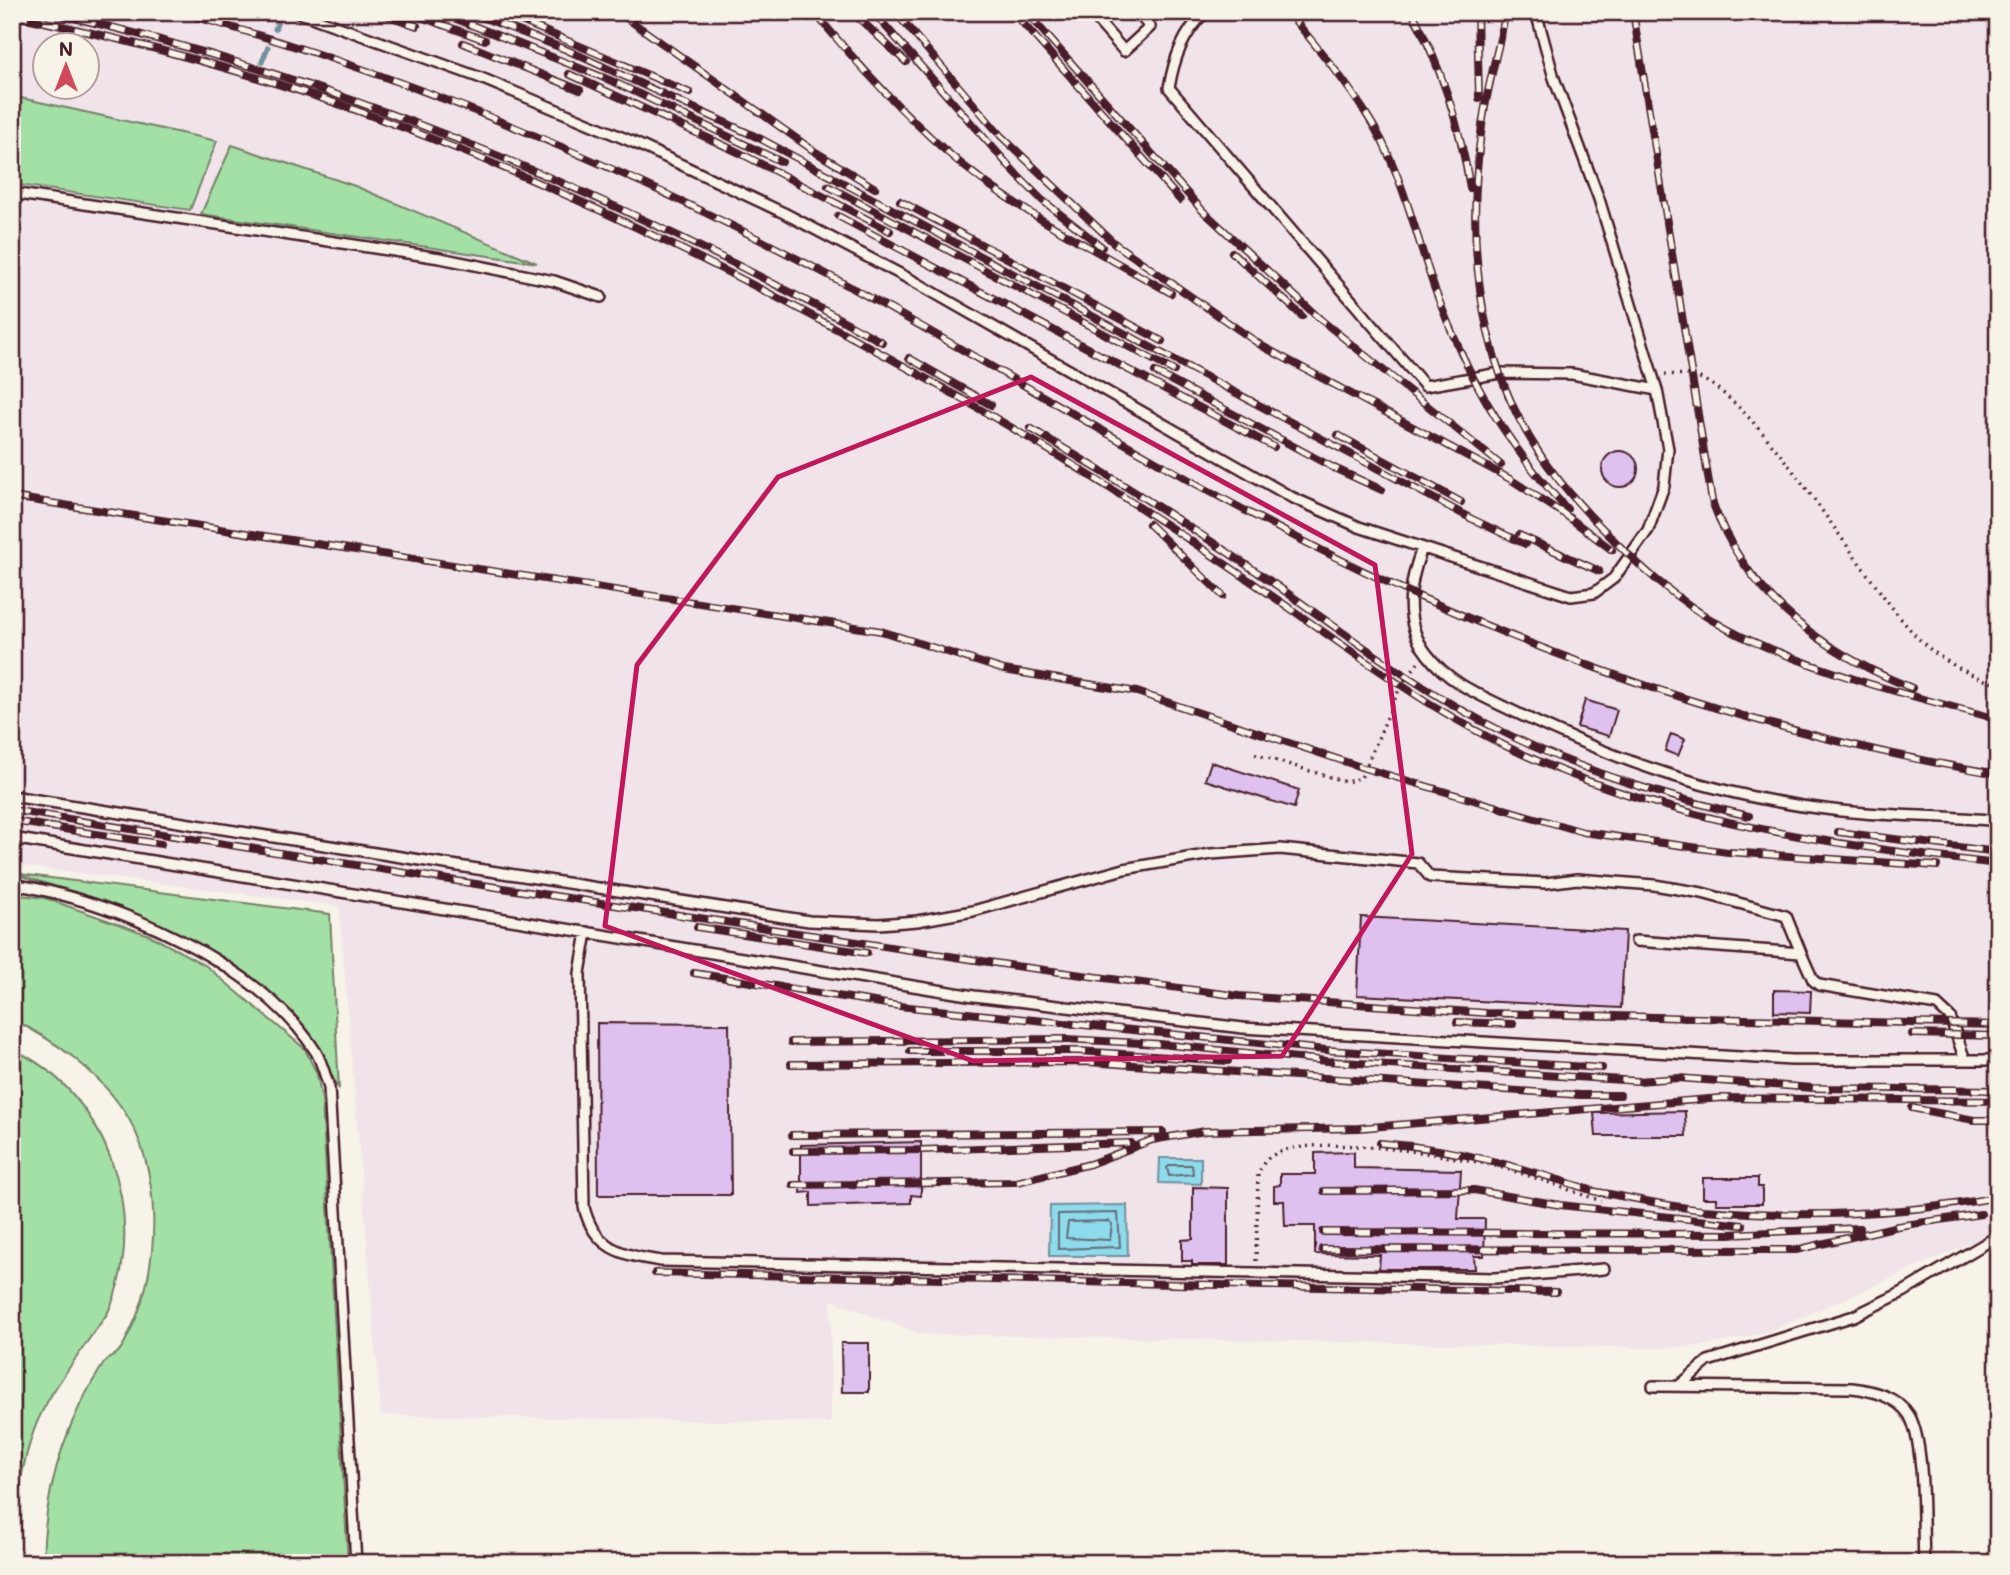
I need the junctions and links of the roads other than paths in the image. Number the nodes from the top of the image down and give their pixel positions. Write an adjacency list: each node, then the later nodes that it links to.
1 (297, 12): 9 (lane)
2 (1090, 12): 3 (lane)
3 (1137, 12)
4 (1205, 12): 8 (lane)
5 (1536, 12): 8 (lane)
6 (12, 193): 7 (lane)
7 (601, 297)
8 (1657, 390): 9 (lane)
9 (1422, 548): 11 (lane)
10 (12, 796): 16 (lane)
11 (1998, 821)
12 (12, 838): 14 (lane)
13 (12, 884): 23 (lane)
14 (587, 932): 17 (lane); 20 (lane)
15 (1636, 941): 16 (lane)
16 (1801, 953): 17 (lane)
17 (1965, 1060): 18 (lane)
18 (1998, 1060)
19 (1998, 1236): 22 (lane)
20 (1604, 1269)
21 (1653, 1386): 22 (lane)
22 (1679, 1386): 24 (lane)
23 (356, 1563)
24 (1924, 1563)

